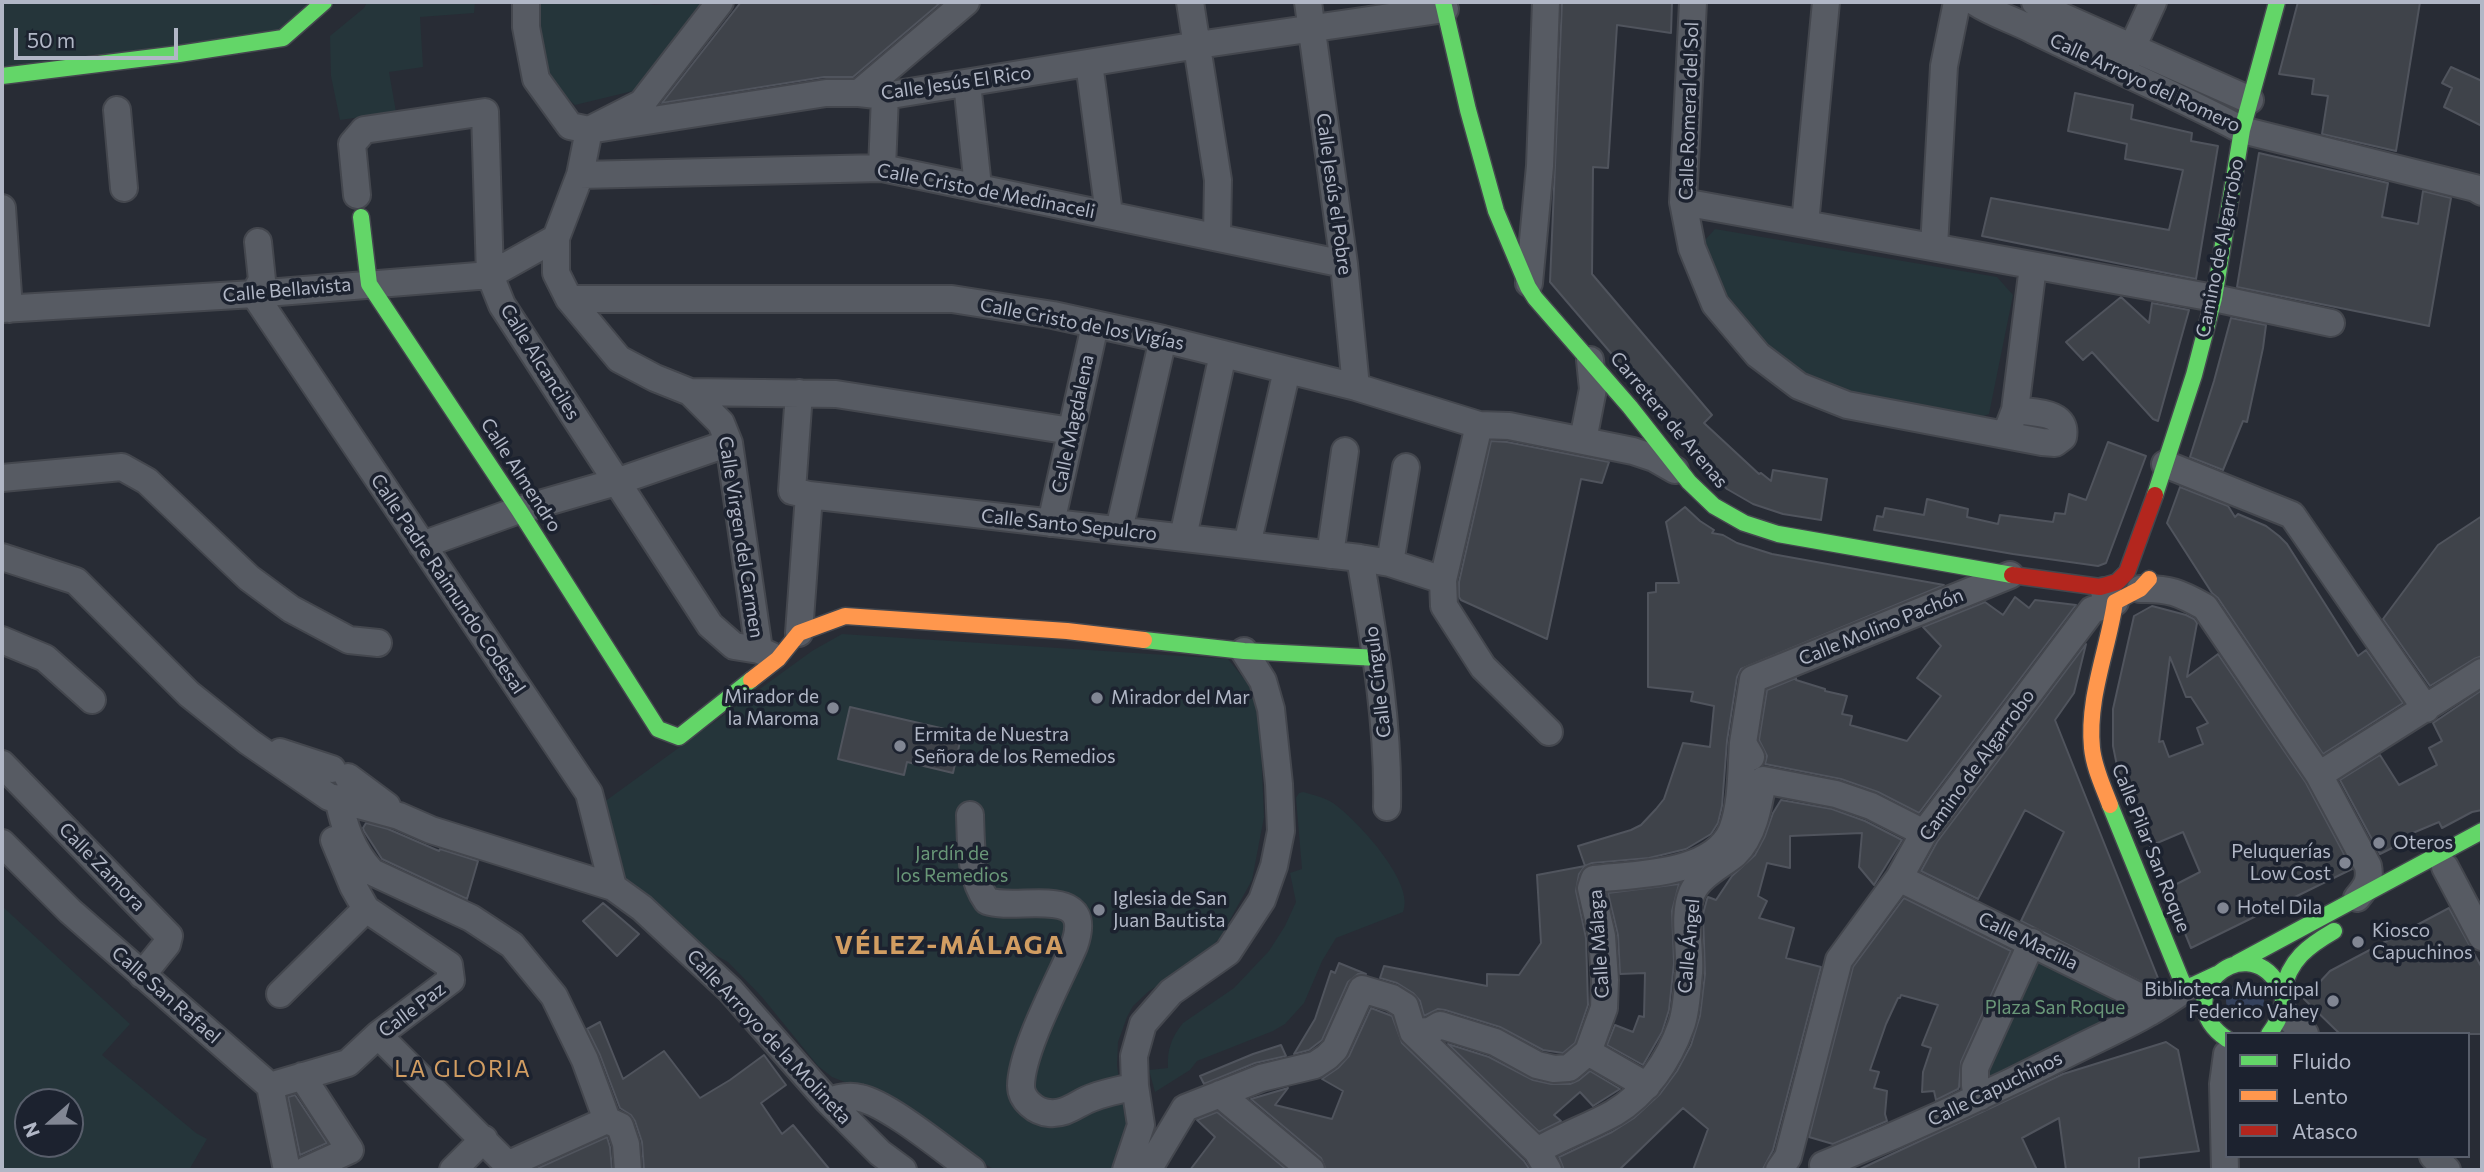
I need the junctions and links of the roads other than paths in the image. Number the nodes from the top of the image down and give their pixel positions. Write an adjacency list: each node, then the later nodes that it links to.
1 (324, 2): 21 (street)
2 (526, 2): 26 (street)
3 (720, 2): 26 (street)
4 (965, 2): 23 (street)
5 (1190, 2): 17 (street)
6 (1308, 2): 16 (street, Calle Jesús el Pobre)
7 (1546, 2): 46 (street)
8 (1693, 2): 33 (street, Calle Romeral del Sol)
9 (1826, 2): 37 (street)
10 (1957, 2): 41 (street)
11 (1975, 2): 20 (street, Calle Arroyo del Romero)
12 (2035, 2): 18 (street)
13 (2153, 2): 18 (street)
14 (2277, 2): 24 (street, Camino de Algarrobo)
15 (1444, 5): 16 (street, Calle Jesús El Rico); 46 (street, Carretera de Arenas)
16 (1312, 30): 17 (street, Calle Jesús El Rico); 42 (street, Calle Jesús el Pobre)
17 (1198, 45): 19 (street, Calle Jesús El Rico); 38 (street)
18 (2131, 47): 20 (street); 24 (street)
19 (1089, 63): 22 (street, Calle Jesús El Rico); 36 (street)
20 (2122, 71): 27 (street, Calle Arroyo del Romero)
21 (2, 76)
22 (967, 83): 23 (street, Calle Jesús El Rico); 30 (street)
23 (872, 95): 26 (street, Calle Jesús El Rico); 28 (street)
24 (2250, 100): 27 (street, Camino de Algarrobo)
25 (117, 110): 31 (street)
26 (589, 130): 29 (street, Calle Virgen del Carmen)
27 (2242, 130): 32 (street, Calle Arroyo del Romero); 48 (street, Camino de Algarrobo)
28 (882, 168): 29 (street, Calle Cristo de Medinaceli); 30 (street, Calle Cristo de Medinaceli)
29 (580, 174): 39 (street, Calle Virgen del Carmen)
30 (978, 187): 36 (street, Calle Cristo de Medinaceli)
31 (124, 188)
32 (2482, 192)
33 (1683, 202): 37 (street); 64 (street, Calle Romeral del Sol)
34 (359, 206): 44 (street, Calle Alcanciles); 45 (street, Calle Almendro)
35 (2, 208): 50 (street, Calle Bellavista)
36 (1109, 214): 38 (street, Calle Cristo de Medinaceli)
37 (1805, 224): 41 (street)
38 (1217, 237): 42 (street, Calle Cristo de Medinaceli)
39 (556, 238): 44 (street, Calle Bellavista); 49 (street, Calle Virgen del Carmen)
40 (258, 242): 47 (street)
41 (1934, 247): 43 (street)
42 (1345, 264): 57 (street, Calle Jesús el Pobre)
43 (2033, 266): 48 (street); 61 (street)
44 (490, 275): 45 (street, Calle Bellavista); 73 (street, Calle Alcanciles)
45 (369, 284): 47 (street, Calle Bellavista); 75 (street, Calle Almendro)
46 (1528, 287): 55 (street, Carretera de Arenas)
47 (254, 294): 50 (street, Calle Bellavista); 80 (street, Calle Padre Raimundo Codesal)
48 (2214, 298): 51 (street); 69 (street, Camino de Algarrobo)
49 (569, 299): 52 (street, Calle Cristo de los Vigías); 58 (street, Calle Virgen del Carmen)
50 (5, 309)
51 (2331, 323)
52 (1095, 325): 53 (street, Calle Cristo de los Vigías); 63 (street, Calle Magdalena)
53 (1163, 339): 54 (street, Calle Cristo de los Vigías); 77 (street)
54 (1223, 354): 56 (street, Calle Cristo de los Vigías); 79 (street)
55 (1590, 359): 60 (street, Carretera de Arenas); 65 (street)
56 (1287, 370): 57 (street, Calle Cristo de los Vigías); 81 (street)
57 (1356, 387): 62 (street, Calle Cristo de los Vigías)
58 (690, 392): 59 (street); 66 (street, Calle Virgen del Carmen)
59 (799, 393): 63 (street); 74 (street)
60 (1630, 407): 67 (street); 71 (street, Carretera de Arenas)
61 (2015, 410): 64 (street); 64 (street, Calle Romeral del Sol)
62 (1479, 425): 65 (street, Calle Cristo de los Vigías); 88 (street)
63 (1071, 431): 76 (street, Calle Magdalena)
64 (2006, 435)
65 (1583, 440): 67 (street, Calle Cristo de los Vigías)
66 (729, 443): 73 (street); 94 (street, Calle Virgen del Carmen)
67 (1613, 446): 71 (street, Calle Cristo de los Vigías)
68 (1345, 451): 82 (street)
69 (2165, 464): 78 (street, Camino de Algarrobo); 98 (street)
70 (1406, 467): 85 (street)
71 (1680, 472): 86 (street, Carretera de Arenas)
72 (2, 478): 92 (street)
73 (617, 482): 75 (street); 94 (street, Calle Alcanciles)
74 (809, 495): 76 (street, Calle Santo Sepulcro); 90 (street)
75 (519, 510): 80 (street); 94 (street, Calle Almendro)
76 (1051, 523): 77 (street, Calle Santo Sepulcro)
77 (1119, 530): 79 (street, Calle Santo Sepulcro)
78 (2148, 536): 87 (street); 89 (street, Camino de Algarrobo)
79 (1183, 537): 81 (street, Calle Santo Sepulcro)
80 (422, 545): 113 (street, Calle Padre Raimundo Codesal)
81 (1247, 545): 82 (street, Calle Santo Sepulcro)
82 (1330, 555): 84 (street, Calle Santo Sepulcro)
83 (2, 557): 104 (street, Calle Arroyo de la Molineta)
84 (1360, 558): 85 (street, Calle Santo Sepulcro); 95 (street, Calle Cíngulo)
85 (1390, 564): 88 (street, Calle Santo Sepulcro)
86 (2010, 575): 89 (street, Carretera de Arenas); 100 (street, Calle Molino Pachón)
87 (2152, 579): 89 (street, Camino de Algarrobo); 102 (street)
88 (1443, 580): 99 (street)
89 (2096, 596): 108 (street, Camino de Algarrobo); 122 (street, Calle Pilar San Roque)
90 (799, 633): 93 (street); 94 (street)
91 (2, 640): 97 (street)
92 (378, 643)
93 (1244, 651): 95 (street); 135 (street)
94 (768, 654)
95 (1378, 659): 105 (street, Calle Cíngulo)
96 (2482, 672): 98 (street)
97 (92, 700)
98 (2426, 709): 102 (street)
99 (1549, 732)
100 (1744, 743): 103 (street); 131 (street, Calle Málaga)
101 (2, 764): 121 (street, Calle Zamora)
102 (2319, 775): 116 (street)
103 (1763, 780): 108 (street); 136 (street, Calle Ángel)
104 (334, 786): 113 (street, Calle Arroyo de la Molineta); 115 (street, Calle Paz); 140 (street)
105 (1387, 807)
106 (970, 815): 135 (street)
107 (2482, 831): 116 (street)
108 (1924, 833): 112 (street, Camino de Algarrobo)
109 (2, 844): 121 (street, Calle San Rafael)
110 (2482, 845): 111 (street)
111 (2445, 867): 114 (street); 117 (street)
112 (1899, 877): 118 (street, Calle Macilla); 145 (street, Camino de Algarrobo)
113 (613, 887): 139 (street, Calle Arroyo de la Molineta)
114 (2409, 889)
115 (366, 909): 123 (street); 129 (street, Calle Paz)
116 (2355, 909): 119 (street); 125 (street)
117 (2482, 937)
118 (2032, 942): 124 (street, Calle Macilla); 138 (street)
119 (2237, 963): 120 (street); 125 (street)
120 (2217, 974): 122 (street); 126 (street)
121 (142, 975): 134 (street, Calle San Rafael)
122 (2185, 989): 124 (street, Calle Capuchinos)
123 (280, 994)
124 (2156, 1009): 126 (street); 138 (street, Calle Capuchinos)
125 (2279, 1013): 128 (street)
126 (2207, 1018): 130 (street)
127 (1413, 1032): 131 (street); 137 (street); 143 (street)
128 (2303, 1032)
129 (378, 1035): 133 (street, Calle Paz); 141 (street)
130 (2225, 1037)
131 (1588, 1052): 136 (street)
132 (2225, 1069): 156 (street)
133 (302, 1076): 134 (street, Calle Paz); 149 (street)
134 (270, 1086): 148 (street)
135 (1135, 1086): 154 (street)
136 (1647, 1086): 143 (street, Calle Ángel)
137 (1220, 1094): 154 (street); 155 (street)
138 (1980, 1097): 147 (street, Calle Capuchinos)
139 (828, 1101): 144 (street, Calle Arroyo de la Molineta); 153 (street)
140 (607, 1120): 146 (street); 151 (street)
141 (484, 1139): 146 (street); 150 (street)
142 (2434, 1158): 157 (street)
143 (1543, 1161)
144 (880, 1162): 152 (street, Calle Arroyo de la Molineta)
145 (1783, 1164): 147 (street)
146 (511, 1167)
147 (1822, 1168)
148 (287, 1170)
149 (306, 1170)
150 (453, 1170)
151 (628, 1170)
152 (903, 1170)
153 (971, 1170)
154 (1135, 1170)
155 (1311, 1170)
156 (2225, 1170)
157 (2447, 1170)

